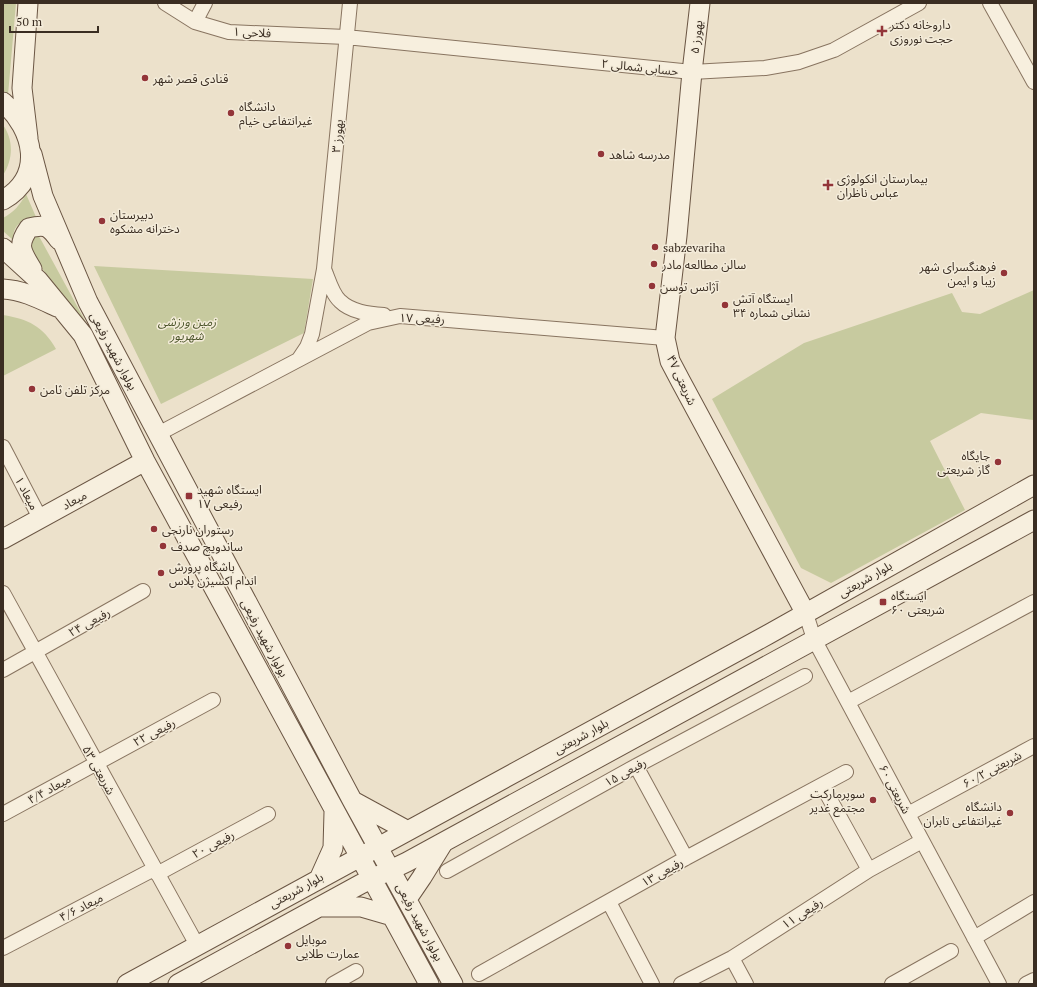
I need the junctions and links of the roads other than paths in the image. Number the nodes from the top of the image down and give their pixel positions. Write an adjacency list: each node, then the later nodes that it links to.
1 (28, 3): 13 (main road)
2 (165, 3): 8 (street, فلاحی ۱)
3 (205, 3): 8 (street)
4 (350, 3): 9 (street, بهورز ۳)
5 (700, 3): 10 (main road, بهورز ۵)
6 (919, 3): 10 (street, حسابی شمالی ۲)
7 (990, 3): 11 (street)
8 (195, 22): 9 (street, فلاحی ۱)
9 (346, 37): 10 (street, حسابی شمالی ۲); 17 (street, بهورز ۳)
10 (692, 72): 22 (main road, شریعتی ۴۷)
11 (1034, 82)
12 (3, 102): 13 (main road)
13 (30, 146): 14 (main road); 15 (main road, بولوار شهید رفیعی)
14 (3, 200)
15 (62, 244): 18 (main road); 24 (main road, بولوار شهید رفیعی)
16 (3, 248): 18 (main road, بولوار شهید رفیعی)
17 (324, 269): 21 (street); 23 (street, بهورز ۳)
18 (38, 280): 20 (main road, بولوار شهید رفیعی)
19 (3, 289): 20 (main road)
20 (62, 309): 26 (main road, بولوار شهید رفیعی)
21 (400, 316): 22 (street, رفیعی ۱۷); 23 (street, رفیعی ۱۷)
22 (665, 338): 34 (main road, شریعتی ۴۷)
23 (297, 360): 24 (street, رفیعی ۱۷)
24 (158, 434): 46 (main road, بولوار شهید رفیعی)
25 (3, 447): 28 (street, میعاد ۱)
26 (144, 461): 28 (main road, میعاد); 47 (main road, بولوار شهید رفیعی)
27 (1034, 484): 34 (main road, بلوار شریعتی)
28 (40, 518): 30 (main road, میعاد)
29 (1034, 520): 35 (main road)
30 (3, 539)
31 (142, 591): 36 (street, رفیعی ۲۴)
32 (3, 593): 36 (street, شریعتی ۵۳)
33 (1034, 602): 40 (street)
34 (806, 614): 35 (street, شریعتی ۶۰); 51 (main road, بلوار شریعتی)
35 (814, 638): 40 (street, شریعتی ۶۰); 53 (main road)
36 (35, 652): 37 (street, رفیعی ۲۴); 42 (street, شریعتی ۵۳)
37 (3, 670)
38 (805, 676): 43 (street, رفیعی ۱۵)
39 (213, 700): 42 (street, رفیعی ۲۲)
40 (848, 702): 50 (street, شریعتی ۶۰)
41 (1034, 746): 50 (street, شریعتی ۶۰/۲)
42 (96, 763): 48 (street, میعاد ۴/۴); 60 (street, شریعتی ۵۳)
43 (636, 766): 56 (street); 59 (street, رفیعی ۱۵)
44 (846, 772): 45 (street, رفیعی ۱۳)
45 (822, 786): 56 (street, رفیعی ۱۳); 58 (street)
46 (352, 800): 51 (main road); 54 (main road, بولوار شهید رفیعی)
47 (334, 811): 55 (main road, بولوار شهید رفیعی); 61 (main road)
48 (3, 814)
49 (268, 814): 60 (street, رفیعی ۲۰)
50 (908, 814): 52 (street, شریعتی ۶۰)
51 (408, 832): 54 (main road, بلوار شریعتی)
52 (922, 841): 58 (street, رفیعی ۱۱); 68 (street, شریعتی ۶۰)
53 (443, 842): 57 (main road); 63 (main road)
54 (378, 847): 55 (main road, بلوار شریعتی); 57 (main road, بولوار شهید رفیعی)
55 (359, 856): 61 (main road, بلوار شریعتی); 62 (main road, بولوار شهید رفیعی)
56 (686, 858): 64 (street, رفیعی ۱۳)
57 (390, 869): 62 (main road); 63 (main road, بولوار شهید رفیعی)
58 (869, 870): 72 (street, رفیعی ۱۱)
59 (447, 871)
60 (157, 874): 69 (street, شریعتی ۵۳); 70 (street, میعاد ۴/۶)
61 (320, 877): 69 (main road, بلوار شریعتی)
62 (372, 879): 66 (main road); 67 (main road, بولوار شهید رفیعی)
63 (407, 899): 80 (main road, بولوار شهید رفیعی)
64 (609, 902): 74 (street, رفیعی ۱۳); 81 (street)
65 (1034, 902): 68 (street)
66 (320, 907): 67 (main road); 77 (main road)
67 (392, 916): 79 (main road, بولوار شهید رفیعی)
68 (974, 938): 85 (street, شریعتی ۶۰)
69 (198, 945): 76 (main road, بلوار شریعتی)
70 (3, 948)
71 (951, 951): 84 (street)
72 (732, 958): 82 (street, رفیعی ۱۱); 83 (street)
73 (356, 971): 78 (street)
74 (480, 974)
75 (1034, 980): 86 (street)
76 (127, 984)
77 (178, 984)
78 (333, 984)
79 (429, 984)
80 (453, 984)
81 (652, 984)
82 (681, 984)
83 (746, 984)
84 (892, 984)
85 (999, 984)
86 (1026, 984)

